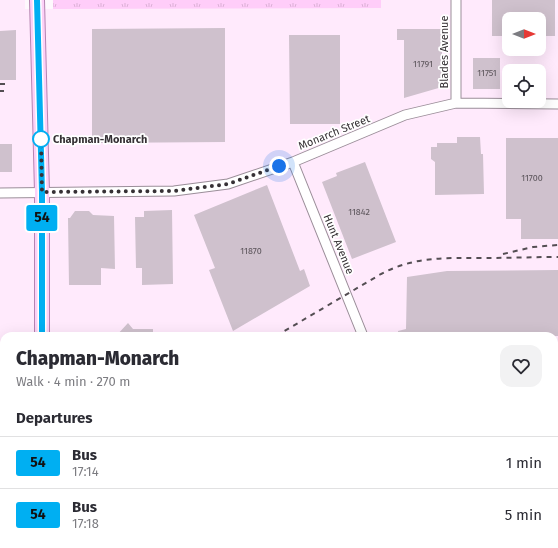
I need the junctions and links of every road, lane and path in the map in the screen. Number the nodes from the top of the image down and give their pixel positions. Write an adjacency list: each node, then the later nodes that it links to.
1 (37, 0): 6 (main road)
2 (456, 0): 3 (street, Blades Avenue)
3 (456, 103): 4 (street, Monarch Street); 5 (street, Monarch Street)
4 (558, 104)
5 (293, 162): 6 (street, Monarch Street); 9 (street, Hunt Avenue)
6 (42, 192): 7 (street, Monarch Street); 8 (main road)
7 (0, 193)
8 (42, 332)
9 (361, 332)

